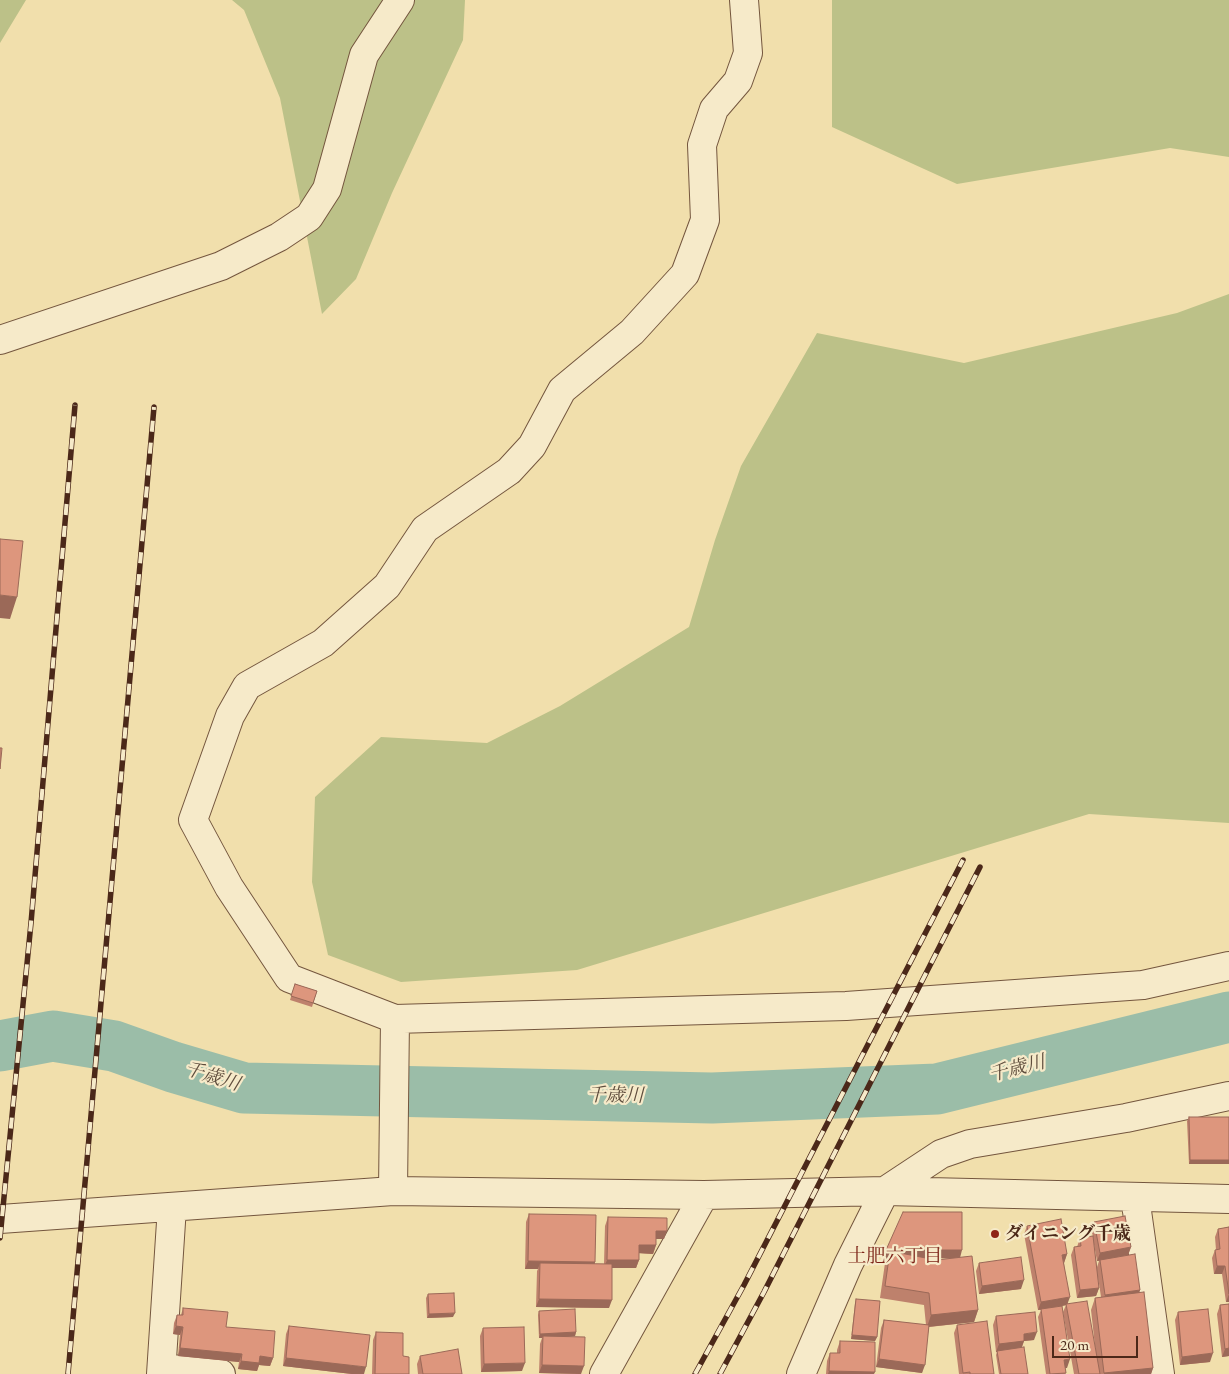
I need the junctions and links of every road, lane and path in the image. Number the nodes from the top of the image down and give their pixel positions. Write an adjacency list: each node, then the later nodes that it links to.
1 (400, 0): 3 (street)
2 (744, 0): 5 (street)
3 (0, 340)
4 (1229, 966): 5 (street)
5 (394, 1028): 7 (street)
6 (1229, 1096): 8 (street)
7 (394, 1184): 9 (street); 12 (street)
8 (885, 1191): 9 (street); 10 (street); 17 (street)
9 (704, 1195): 16 (street)
10 (1136, 1197): 11 (street); 18 (street)
11 (1229, 1199)
12 (172, 1207): 13 (street); 14 (street)
13 (0, 1219)
14 (162, 1371): 15 (street)
15 (221, 1374)
16 (604, 1374)
17 (801, 1374)
18 (1160, 1374)

